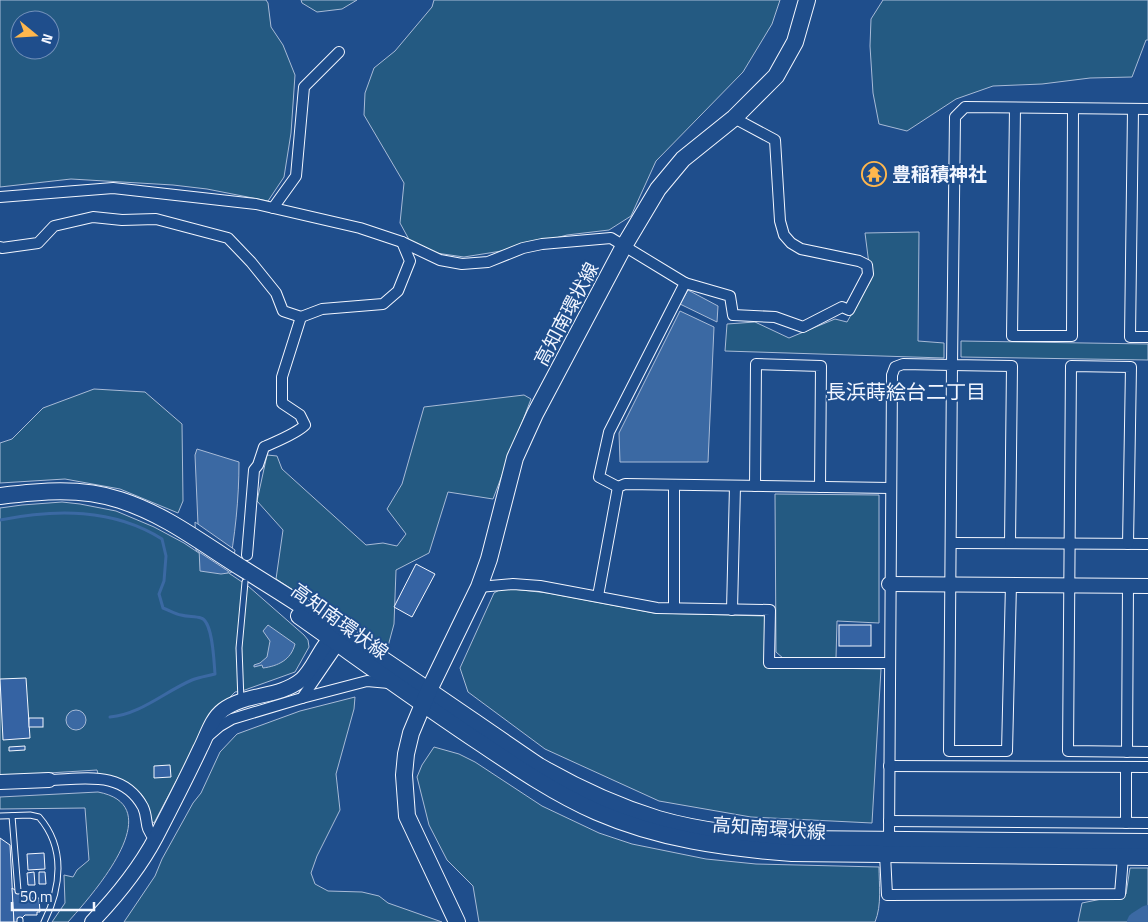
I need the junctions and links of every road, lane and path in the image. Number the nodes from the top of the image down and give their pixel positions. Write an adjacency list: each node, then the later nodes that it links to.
1 (807, 0): 7 (main road, 高知南環状線)
2 (339, 52): 9 (street)
3 (1015, 108): 4 (street); 4 (street); 16 (street)
4 (1073, 109): 6 (street)
5 (1148, 109): 6 (street)
6 (1133, 110): 15 (street)
7 (734, 118): 11 (main road, 高知南環状線); 13 (street)
8 (0, 197): 9 (street)
9 (273, 208): 10 (street)
10 (402, 242): 11 (street); 14 (street)
11 (624, 246): 13 (street); 37 (main road, 高知南環状線)
12 (0, 247): 14 (street)
13 (685, 283): 20 (street)
14 (301, 317): 29 (street)
15 (1148, 338)
16 (952, 365): 22 (street); 24 (street); 25 (street)
17 (674, 485): 18 (street); 20 (street); 39 (street)
18 (735, 486): 19 (street); 40 (street)
19 (755, 486): 21 (street); 21 (street)
20 (618, 487): 38 (street)
21 (820, 487): 22 (street)
22 (890, 488): 31 (street)
23 (0, 496): 29 (main road, 高知南環状線)
24 (951, 543): 25 (street); 32 (street)
25 (1010, 543): 26 (street)
26 (1069, 544): 27 (street); 27 (street); 34 (street)
27 (1128, 544): 28 (street)
28 (1148, 544)
29 (242, 560): 41 (main road, 高知南環状線)
30 (244, 582): 46 (lane)
31 (889, 584): 32 (street); 42 (street)
32 (950, 584): 33 (street); 33 (street)
33 (1011, 584): 34 (street)
34 (1068, 585): 35 (street); 48 (street)
35 (1128, 585): 36 (street); 48 (street)
36 (1148, 586)
37 (479, 588): 38 (street); 45 (main road, 高知南環状線)
38 (598, 596): 39 (street)
39 (674, 608): 40 (street)
40 (732, 610): 42 (street)
41 (337, 638): 43 (main road, 高知南環状線); 44 (street); 45 (main road, 高知南環状線); 46 (street)
42 (889, 663): 50 (street)
43 (393, 683): 44 (street); 45 (main road, 高知南環状線)
44 (302, 698): 47 (street)
45 (426, 698): 62 (main road, 高知南環状線); 68 (main road, 高知南環状線)
46 (241, 701): 47 (street)
47 (205, 739): 60 (street)
48 (1127, 752): 49 (street)
49 (1148, 752)
50 (889, 766): 51 (street); 57 (street)
51 (1126, 767): 52 (street); 58 (street)
52 (1148, 767)
53 (49, 780): 54 (street); 60 (street)
54 (0, 782)
55 (0, 816): 56 (lane)
56 (12, 816): 65 (lane); 66 (lane)
57 (888, 821): 58 (street); 62 (street)
58 (1126, 823): 59 (street)
59 (1148, 823)
60 (155, 839): 67 (street)
61 (1148, 842): 62 (main road, 高知南環状線)
62 (887, 847): 63 (main road, 高知南環状線); 63 (street)
63 (1123, 857): 64 (main road, 高知南環状線)
64 (1148, 857)
65 (18, 891)
66 (44, 922)
67 (92, 922)
68 (457, 922)

